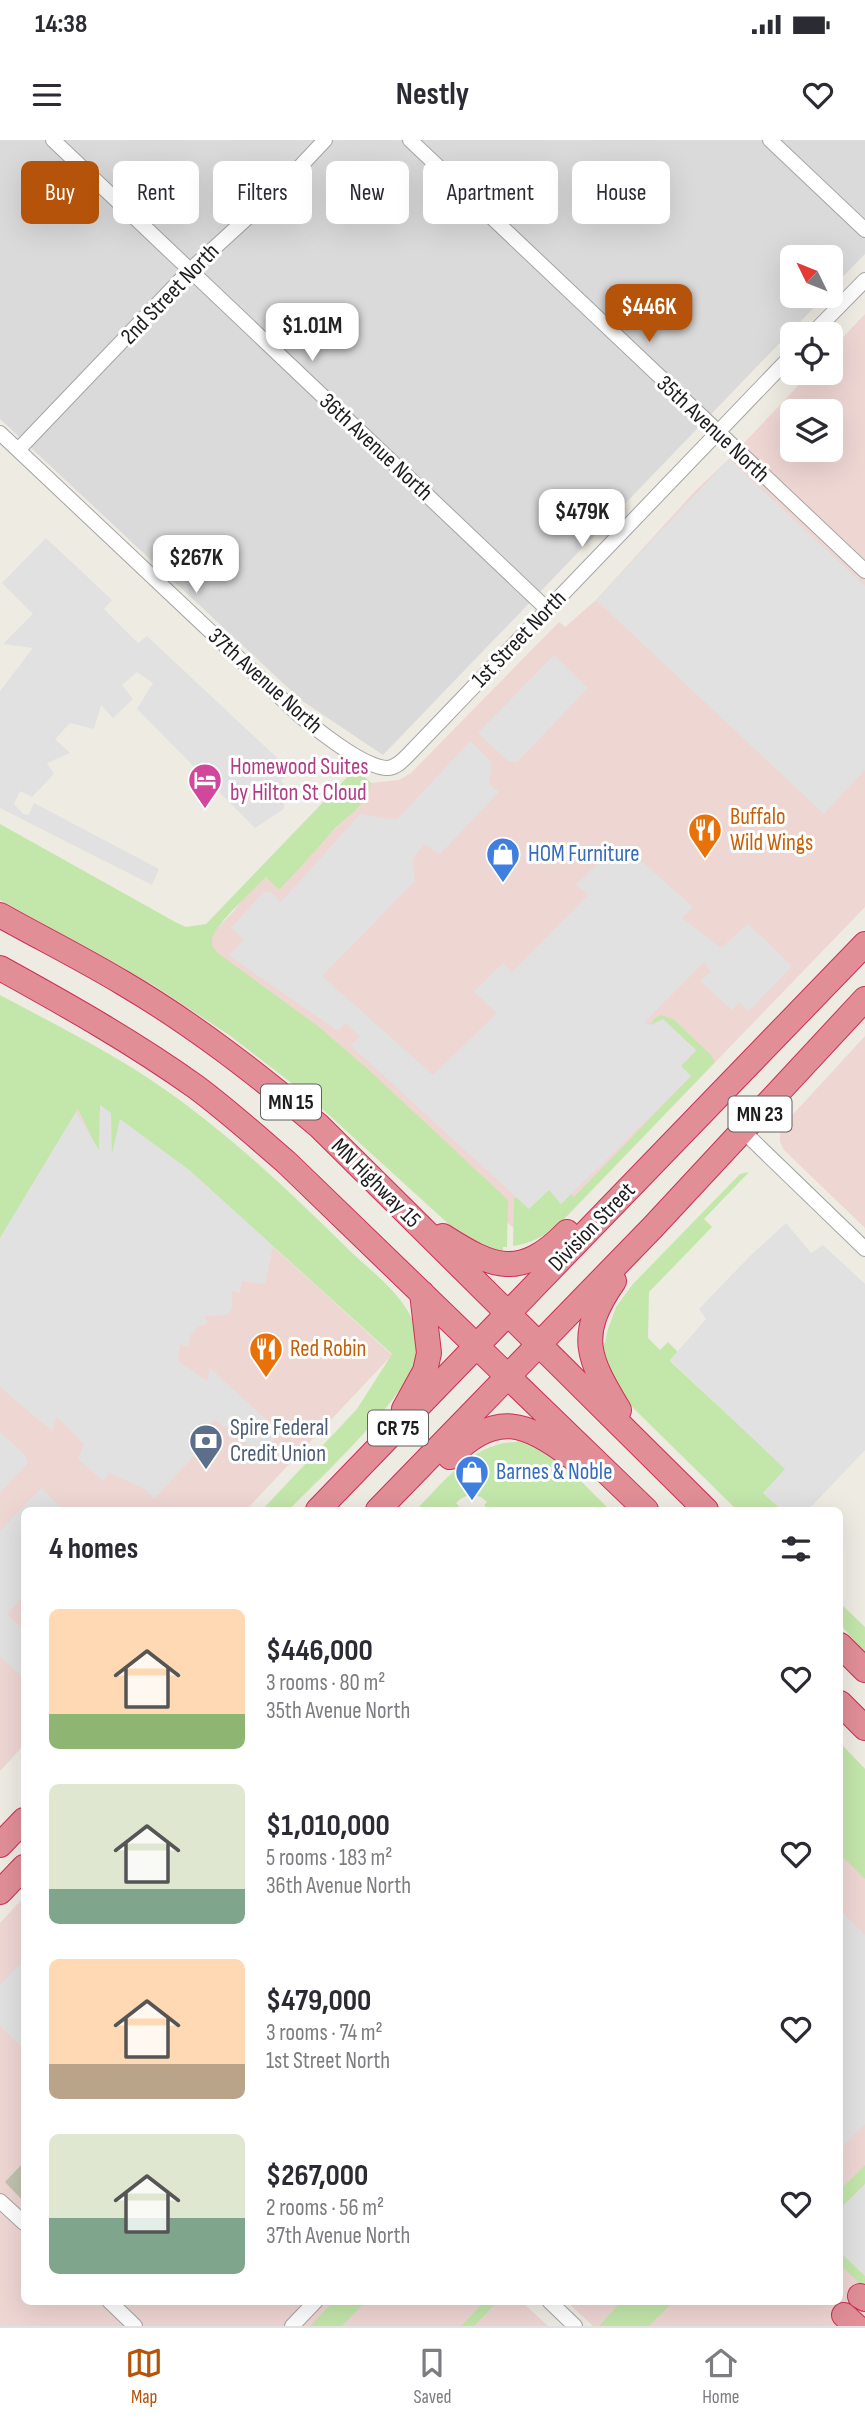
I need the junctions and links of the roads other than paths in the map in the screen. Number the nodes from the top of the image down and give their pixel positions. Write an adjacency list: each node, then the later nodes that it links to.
1 (53, 140): 6 (street, 36th Avenue North)
2 (325, 140): 6 (street, 2nd Street North)
3 (410, 140): 11 (street, 35th Avenue North)
4 (770, 140): 5 (street)
5 (865, 230)
6 (189, 271): 12 (street, 2nd Street North); 14 (street, 36th Avenue North)
7 (865, 280): 8 (street)
8 (824, 322)
9 (780, 368): 11 (street, 1st Street North)
10 (0, 433): 12 (street, 37th Avenue North)
11 (717, 433): 13 (street, 35th Avenue North); 14 (street, 1st Street North)
12 (18, 450): 15 (street, 37th Avenue North)
13 (865, 571)
14 (548, 610): 15 (street, 1st Street North)
15 (388, 768)
16 (0, 915): 22 (highway, MN Highway 15 / MN 15)
17 (865, 944): 21 (highway, Division Street / MN 23)
18 (0, 968): 25 (highway, MN Highway 15 / MN 15)
19 (865, 999): 20 (highway, Division Street / MN 23)
20 (744, 1132): 23 (highway, Division Street / MN 23); 24 (street)
21 (659, 1158): 22 (highway); 26 (highway, Division Street / MN 23)
22 (403, 1210): 26 (highway, MN Highway 15 / MN 15)
23 (653, 1227): 27 (highway, Division Street / MN 23); 31 (highway)
24 (865, 1249)
25 (422, 1293): 28 (highway, MN Highway 15 / MN 15); 30 (highway)
26 (507, 1315): 27 (highway, MN Highway 15 / MN 15); 28 (highway, Division Street / MN 23)
27 (540, 1345): 29 (highway, Division Street / MN 23); 31 (highway, MN Highway 15 / MN 15)
28 (477, 1346): 29 (highway, MN Highway 15 / MN 15); 30 (highway, Division Street / CR 75)
29 (508, 1376): 32 (highway, MN Highway 15 / MN 15); 34 (highway, Division Street / CR 75)
30 (391, 1435): 33 (highway, Division Street / CR 75)
31 (637, 1441): 36 (highway, MN Highway 15 / MN 15)
32 (639, 1504): 35 (highway)
33 (321, 1507)
34 (381, 1507)
35 (402, 1507)
36 (703, 1507)
37 (843, 1648): 38 (highway)
38 (865, 1670)
39 (843, 1706): 40 (highway)
40 (865, 1728)
41 (21, 1823): 42 (highway)
42 (0, 1845)
43 (21, 1870): 44 (highway)
44 (0, 1892)
45 (0, 2201): 46 (street)
46 (21, 2220)
47 (113, 2305): 50 (street)
48 (312, 2305): 51 (street)
49 (553, 2305): 52 (street)
50 (135, 2326)
51 (292, 2326)
52 (575, 2326)

